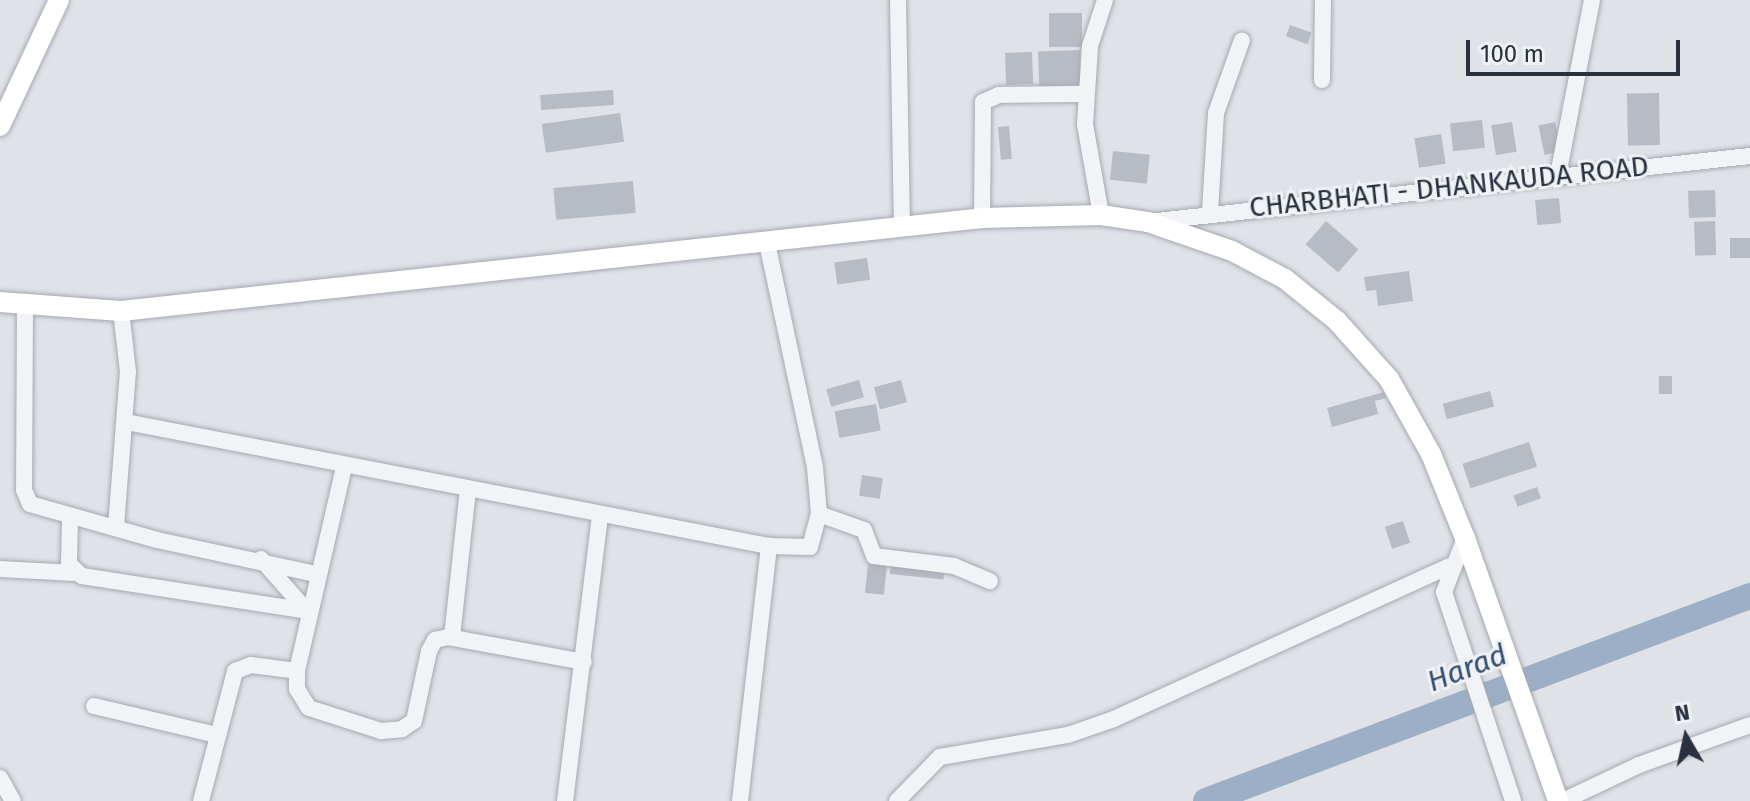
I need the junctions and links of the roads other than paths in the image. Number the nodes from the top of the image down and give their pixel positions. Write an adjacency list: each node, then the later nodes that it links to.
1 (59, 0): 9 (main road)
2 (898, 0): 16 (street)
3 (1105, 0): 8 (street)
4 (1323, 0): 7 (street)
5 (1592, 0): 11 (street)
6 (1242, 40): 12 (street)
7 (1322, 80)
8 (1086, 94): 13 (street); 14 (street)
9 (0, 126)
10 (1750, 156): 11 (street, CHARBHATI - DHANKAUDA ROAD)
11 (1558, 175): 12 (street, CHARBHATI - DHANKAUDA ROAD)
12 (1210, 211): 15 (street, CHARBHATI - DHANKAUDA ROAD)
13 (1101, 215): 14 (main road); 15 (main road)
14 (976, 219): 16 (main road)
15 (1148, 222): 28 (main road)
16 (902, 227): 17 (main road)
17 (767, 243): 20 (main road); 25 (street)
18 (0, 302): 19 (main road)
19 (25, 307): 20 (main road); 26 (street)
20 (121, 311): 21 (street)
21 (126, 422): 22 (street); 27 (street)
22 (344, 467): 23 (street); 34 (street)
23 (468, 490): 24 (street); 37 (street)
24 (600, 514): 29 (street); 38 (street)
25 (819, 514): 29 (street); 35 (street)
26 (70, 516): 27 (street); 33 (street)
27 (116, 527): 30 (street)
28 (1465, 538): 31 (street); 44 (main road)
29 (769, 546): 48 (street)
30 (261, 559): 34 (street); 36 (street)
31 (1449, 566): 49 (street); 50 (street)
32 (0, 569): 33 (street)
33 (75, 573): 36 (street)
34 (316, 574): 36 (street)
35 (990, 581)
36 (307, 611): 39 (street)
37 (452, 637): 38 (street); 39 (street)
38 (584, 662): 47 (street)
39 (297, 671): 42 (street)
40 (94, 706): 42 (street)
41 (1750, 725): 44 (street)
42 (217, 735): 46 (street)
43 (0, 778): 45 (street)
44 (1554, 795)
45 (13, 801)
46 (201, 801)
47 (565, 801)
48 (740, 801)
49 (897, 801)
50 (1513, 801)

